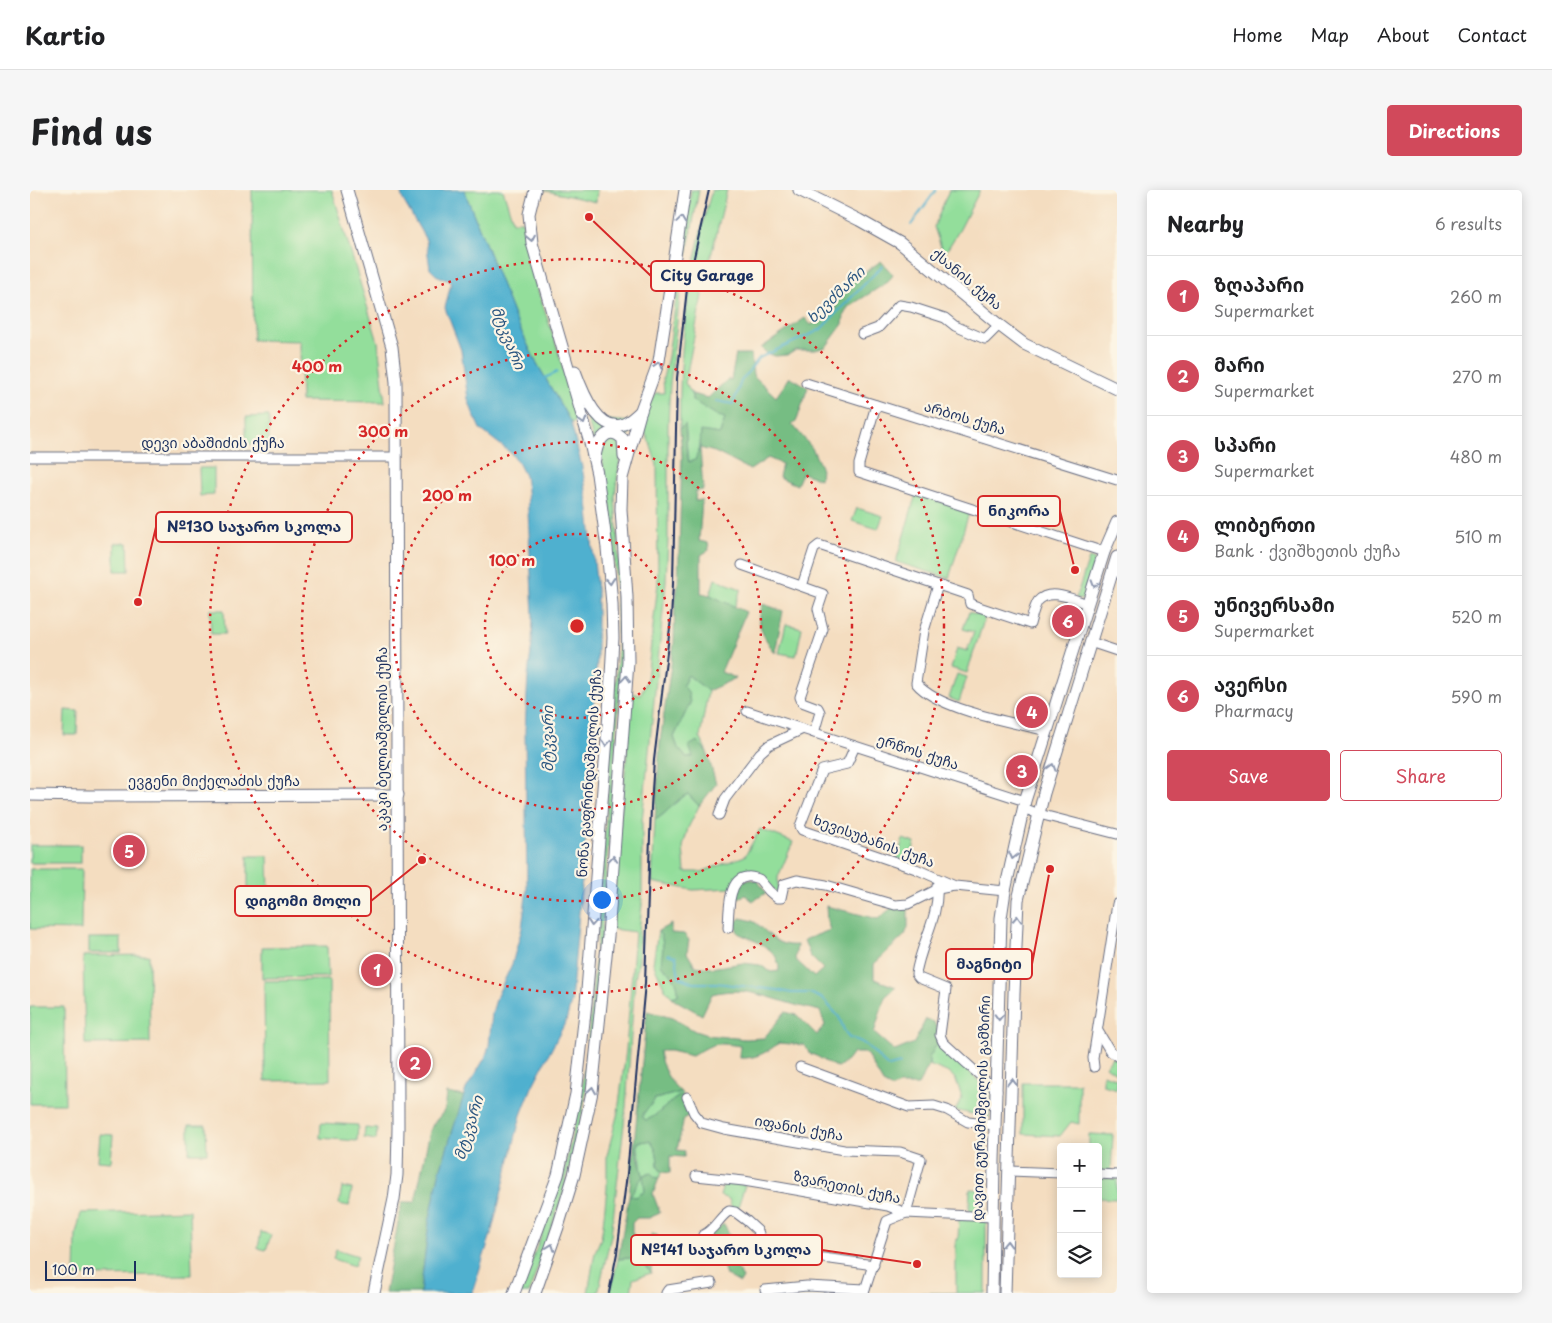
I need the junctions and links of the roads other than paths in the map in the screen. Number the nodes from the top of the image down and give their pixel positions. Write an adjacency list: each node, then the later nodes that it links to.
1 (347, 190): 13 (main road, აკაკი ბელიაშვილის ქუჩა)
2 (535, 190): 7 (main road, one-way to 7)
3 (799, 190): 5 (main road, ქსანის ქუჩა)
4 (684, 192): 11 (main road, one-way to 4)
5 (999, 325): 6 (street); 9 (main road, ქსანის ქუჩა)
6 (862, 334)
7 (560, 341): 11 (main road); 14 (main road, ნონა გაფრინდაშვილის ქუჩა, one-way to 14)
8 (806, 384): 10 (street, არბოს ქუჩა)
9 (1117, 389)
10 (876, 405): 16 (street, არბოს ქუჩა); 18 (street)
11 (641, 411): 15 (main road)
12 (30, 457): 13 (street, დევი აბაშიძის ქუჩა)
13 (396, 457): 32 (main road, აკაკი ბელიაშვილის ქუჩა)
14 (594, 461): 15 (main road); 66 (main road, ნონა გაფრინდაშვილის ქუჩა, one-way to 66)
15 (624, 466): 67 (main road, one-way to 15)
16 (1117, 480)
17 (1117, 522): 18 (main road, დავით გურამიშვილის გამზირი)
18 (1108, 552): 19 (main road); 23 (main road, დავით გურამიშვილის გამზირი, one-way to 23)
19 (1115, 562): 24 (main road, დავით გურამიშვილის გამზირი)
20 (742, 565): 22 (street)
21 (938, 585): 22 (street); 23 (street); 28 (street)
22 (802, 586): 29 (street)
23 (1088, 604): 28 (main road, დავით გურამიშვილის გამზირი)
24 (1090, 642): 25 (street); 34 (main road, დავით გურამიშვილის გამზირი, one-way to 24)
25 (1117, 651)
26 (747, 711): 27 (street, ერწოს ქუჩა)
27 (803, 729): 29 (street, ერწოს ქუჩა); 35 (street)
28 (1048, 732): 33 (main road, დავით გურამიშვილის გამზირი)
29 (814, 733): 30 (street, ერწოს ქუჩა)
30 (854, 746): 33 (street, ერწოს ქუჩა); 37 (street, ხევისუბანის ქუჩა)
31 (30, 795): 32 (main road, ევგენი მიქელაძის ქუჩა)
32 (398, 795): 65 (main road, აკაკი ბელიაშვილის ქუჩა)
33 (1024, 805): 34 (street, ერწოს ქუჩა); 40 (main road, დავით გურამიშვილის გამზირი, one-way to 40)
34 (1039, 814): 36 (street, ერწოს ქუჩა); 53 (main road, დავით გურამიშვილის გამზირი, one-way to 34)
35 (719, 815)
36 (1117, 834)
37 (936, 877): 38 (street, ხევისუბანის ქუჩა); 39 (street)
38 (955, 886): 39 (street, ხევისუბანის ქუჩა); 40 (street, ხევისუბანის ქუჩა)
39 (938, 889): 42 (street, ხევისუბანის ქუჩა); 49 (street, ხევისუბანის ქუჩა)
40 (1004, 891): 49 (main road, დავით გურამიშვილის გამზირი, one-way to 49)
41 (1117, 905): 43 (street)
42 (728, 928)
43 (1108, 965): 44 (street); 45 (street)
44 (1117, 968)
45 (1098, 1031): 46 (street); 47 (street)
46 (1117, 1056)
47 (1094, 1067)
48 (800, 1068): 51 (street)
49 (997, 1091): 51 (main road, დავით გურამიშვილის გამზირი)
50 (687, 1097): 58 (street, იფანის ქუჩა)
51 (996, 1125): 52 (main road, დავით გურამიშვილის გამზირი)
52 (994, 1170): 53 (main road); 59 (main road, დავით გურამიშვილის გამზირი)
53 (1009, 1171): 54 (street); 70 (main road, დავით გურამიშვილის გამზირი, one-way to 53)
54 (1057, 1172)
55 (1102, 1174): 57 (street)
56 (696, 1176): 58 (street, ზვარეთის ქუჩა)
57 (1117, 1176)
58 (906, 1213): 59 (street, ზვარეთის ქუჩა); 61 (street)
59 (993, 1217): 69 (main road, დავით გურამიშვილის გამზირი)
60 (704, 1235): 61 (street)
61 (874, 1265): 64 (street)
62 (712, 1282): 68 (street)
63 (765, 1290): 64 (street)
64 (864, 1291)
65 (374, 1293)
66 (514, 1293)
67 (535, 1293)
68 (666, 1293)
69 (992, 1293)
70 (1006, 1293)

